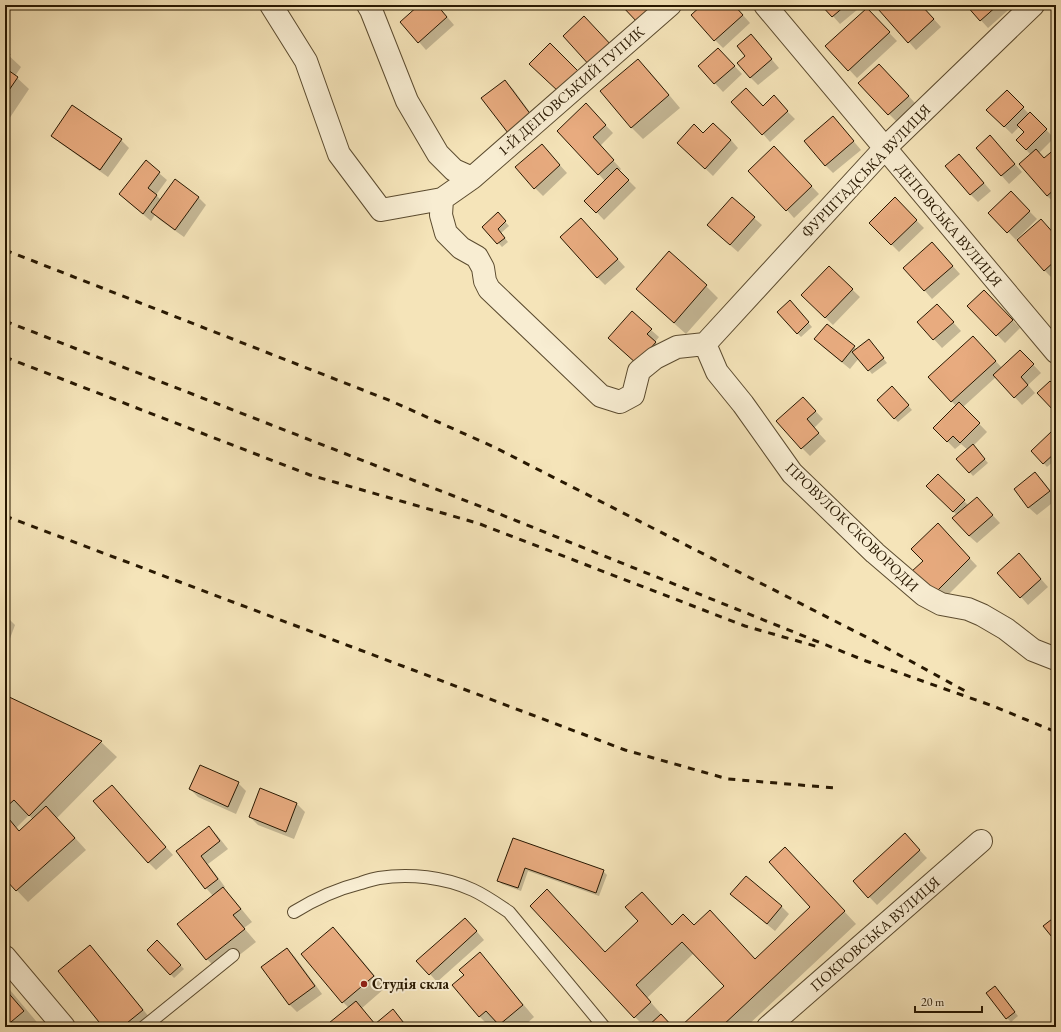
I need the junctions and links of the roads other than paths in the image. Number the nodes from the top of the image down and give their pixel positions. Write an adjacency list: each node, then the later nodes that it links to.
1 (271, 5): 8 (street)
2 (670, 5): 7 (street, 1-Й ДЕПОВСЬКИЙ ТУПИК)
3 (766, 5): 6 (street, ДЕПОВСЬКА ВУЛИЦЯ)
4 (1033, 5): 6 (street, ФУРШТАДСЬКА ВУЛИЦЯ)
5 (372, 7): 7 (street)
6 (884, 148): 9 (street, ФУРШТАДСЬКА ВУЛИЦЯ); 10 (street, ДЕПОВСЬКА ВУЛИЦЯ)
7 (472, 178): 8 (street)
8 (442, 199): 9 (street)
9 (705, 344): 11 (street, ПРОВУЛОК СКОВОРОДИ)
10 (1056, 352)
11 (1056, 659)
12 (981, 841): 19 (street, ПОКРОВСЬКА ВУЛИЦЯ)
13 (294, 912): 18 (lane)
14 (233, 955): 17 (lane)
15 (5, 957): 16 (street)
16 (64, 1027)
17 (144, 1027)
18 (604, 1027)
19 (768, 1027)

